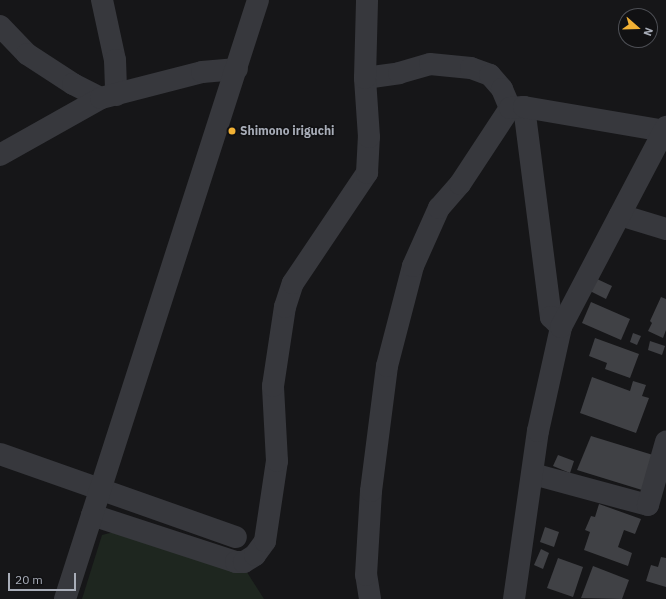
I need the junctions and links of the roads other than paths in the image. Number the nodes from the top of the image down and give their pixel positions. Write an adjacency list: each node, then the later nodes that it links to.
1 (102, 0): 7 (street)
2 (258, 0): 5 (street)
3 (367, 0): 6 (street)
4 (0, 26): 7 (street)
5 (236, 70): 7 (street); 17 (street)
6 (365, 78): 8 (street); 18 (street)
7 (109, 97): 10 (street)
8 (517, 108): 9 (street); 13 (street); 21 (street)
9 (664, 136): 11 (street)
10 (0, 155)
11 (620, 215): 12 (street); 13 (street)
12 (666, 229)
13 (561, 327): 16 (street)
14 (666, 442): 16 (street)
15 (0, 454): 17 (street)
16 (532, 474): 22 (street)
17 (100, 489): 18 (street); 19 (street)
18 (92, 515): 20 (street)
19 (236, 537)
20 (65, 599)
21 (370, 599)
22 (514, 599)

